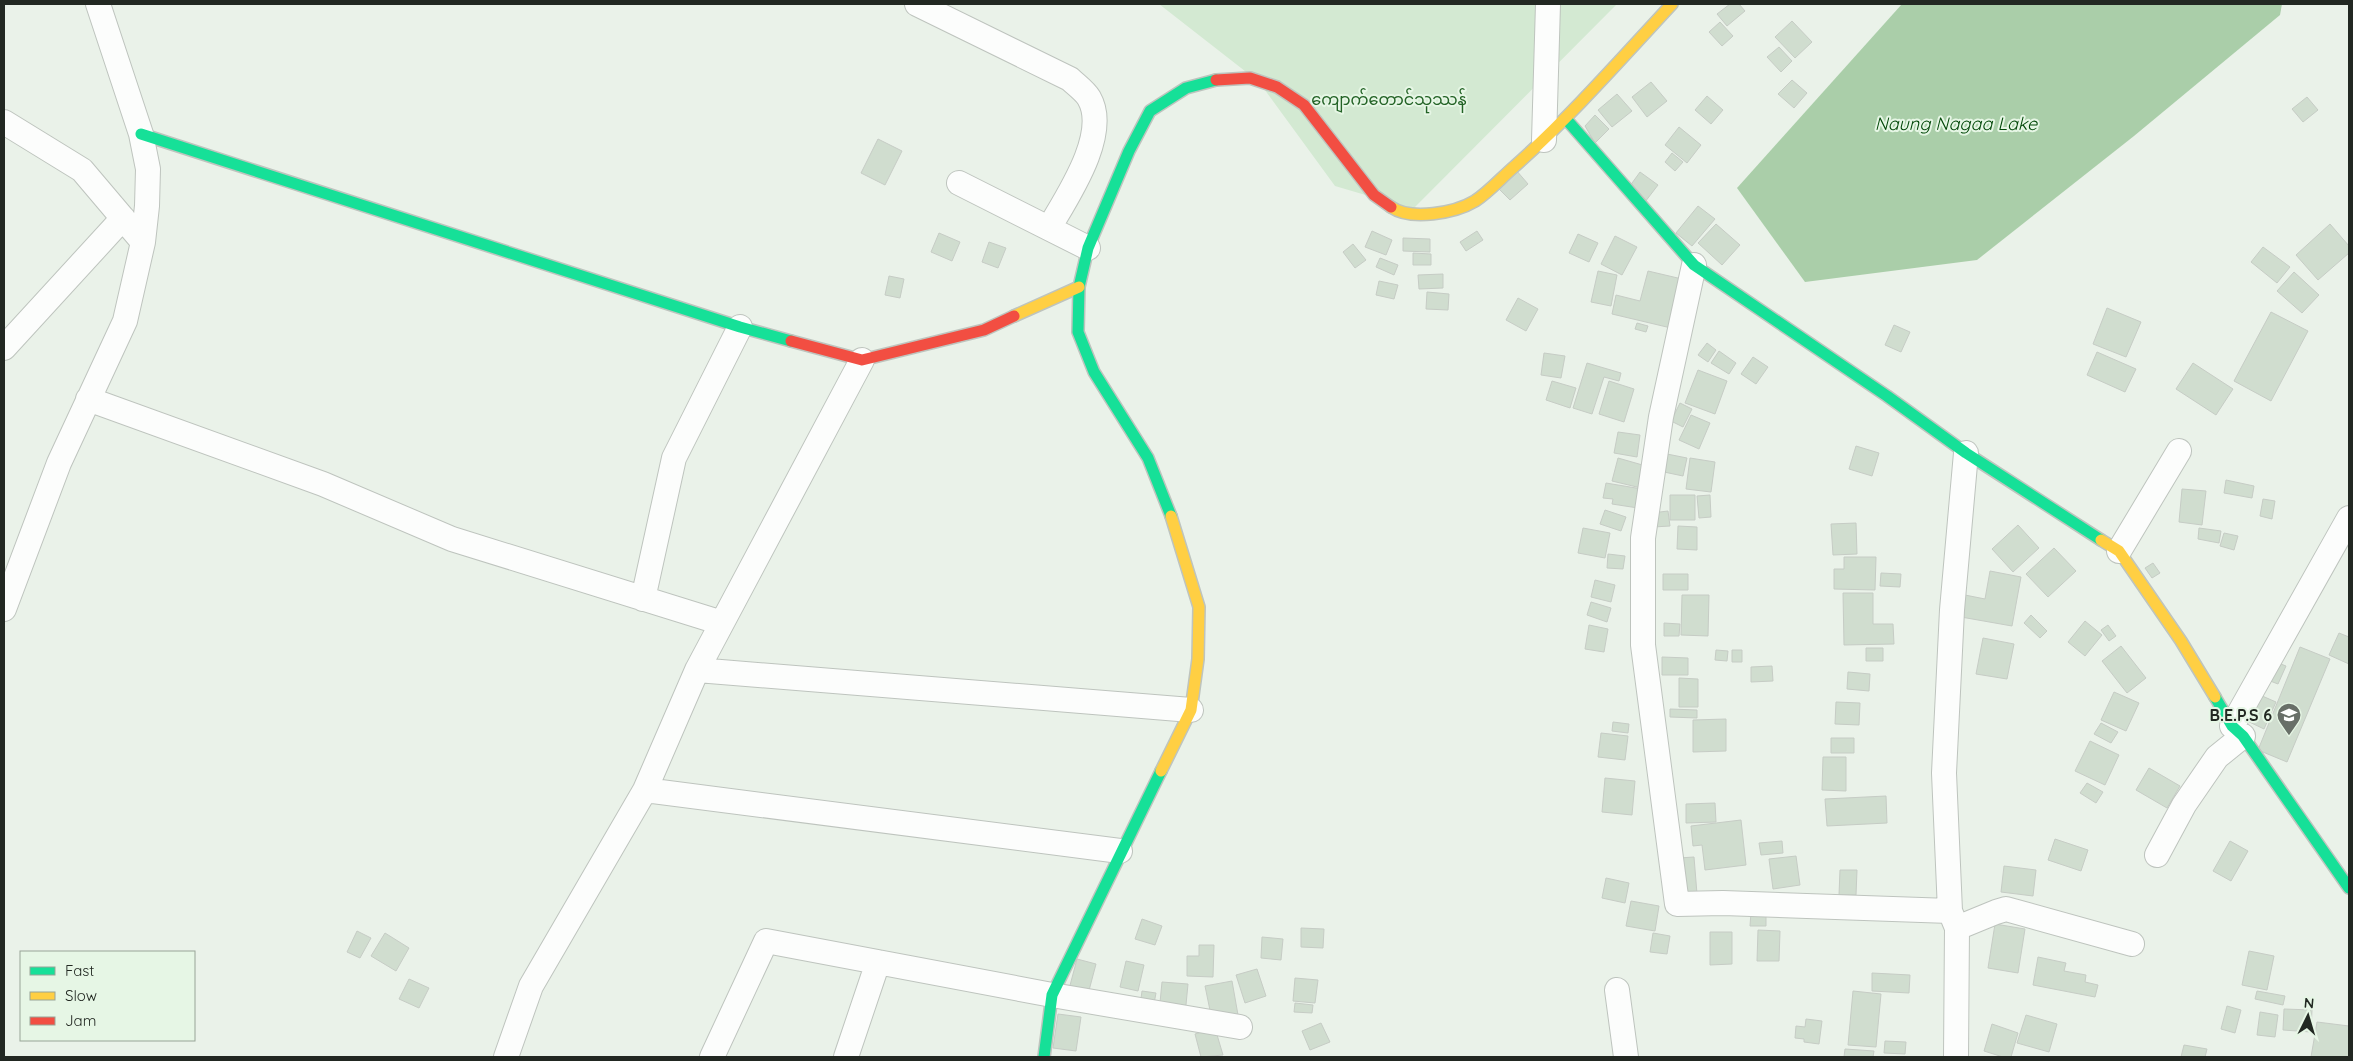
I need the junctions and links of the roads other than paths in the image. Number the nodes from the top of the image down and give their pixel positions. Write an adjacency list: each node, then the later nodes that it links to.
1 (98, 4): 7 (street)
2 (917, 4): 11 (street)
3 (1548, 4): 8 (street)
4 (1672, 4): 5 (street)
5 (1566, 119): 8 (street); 14 (street)
6 (4, 122): 10 (street)
7 (141, 134): 12 (street); 16 (street)
8 (1544, 140): 13 (street)
9 (959, 183): 11 (street)
10 (123, 218): 12 (street); 17 (street)
11 (1049, 228): 13 (street)
12 (142, 242): 19 (street)
13 (1088, 248): 15 (street)
14 (1694, 265): 21 (street); 34 (street)
15 (1079, 287): 18 (street); 28 (street)
16 (740, 326): 18 (street); 24 (street)
17 (4, 348)
18 (862, 360): 26 (street)
19 (88, 399): 24 (street); 25 (street)
20 (2179, 451): 23 (street)
21 (1966, 453): 23 (street); 34 (street)
22 (2349, 518): 29 (street)
23 (2119, 551): 29 (street)
24 (643, 599): 26 (street)
25 (4, 609)
26 (722, 623): 27 (street)
27 (697, 670): 28 (street); 30 (street)
28 (1191, 710): 31 (street)
29 (2238, 731): 32 (street); 33 (street)
30 (645, 790): 31 (street); 40 (street)
31 (1120, 851): 38 (street)
32 (2157, 855)
33 (2349, 888)
34 (1954, 919): 35 (street); 45 (street)
35 (2132, 944)
36 (878, 962): 38 (street); 41 (street); 42 (street)
37 (1617, 990): 44 (street)
38 (1052, 995): 39 (street); 43 (street)
39 (1240, 1027)
40 (506, 1057)
41 (712, 1057)
42 (846, 1057)
43 (1044, 1057)
44 (1626, 1057)
45 (1956, 1057)

